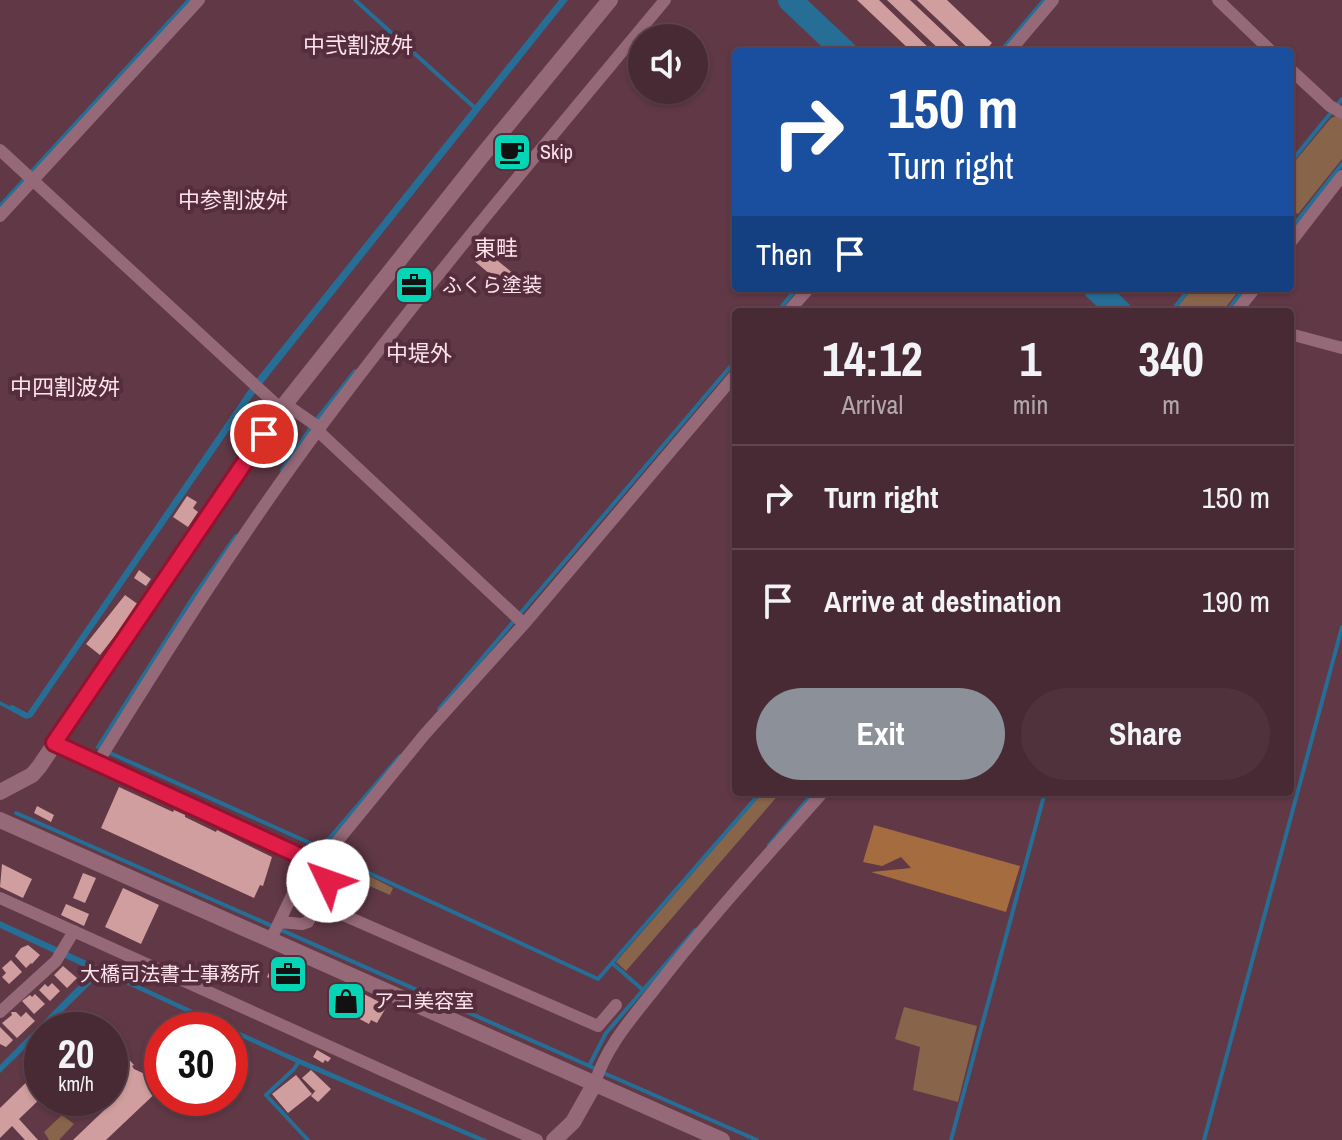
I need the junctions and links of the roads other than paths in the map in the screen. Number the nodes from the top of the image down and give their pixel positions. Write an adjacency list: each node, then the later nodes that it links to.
1 (199, 0): 12 (street)
2 (610, 0): 22 (street)
3 (665, 0): 23 (street)
4 (1053, 0): 6 (street)
5 (1218, 0): 7 (street)
6 (1012, 48)
7 (1268, 48)
8 (1294, 73): 9 (street)
9 (1336, 110)
10 (0, 150): 12 (street)
11 (1342, 176): 14 (street)
12 (30, 177): 13 (street); 22 (street)
13 (0, 216)
14 (1294, 238)
15 (806, 292): 17 (street)
16 (1252, 292): 18 (street)
17 (792, 308)
18 (1239, 308)
19 (1294, 335): 20 (street)
20 (1342, 348)
21 (732, 379): 24 (street)
22 (283, 407): 23 (street); 25 (street)
23 (316, 427): 24 (street); 26 (street)
24 (519, 620): 30 (street)
25 (54, 743): 26 (street); 27 (street)
26 (98, 762): 30 (street)
27 (0, 792)
28 (820, 796): 37 (street)
29 (0, 820): 33 (street)
30 (321, 858): 32 (street); 33 (street)
31 (0, 898): 34 (street)
32 (318, 904): 33 (street); 35 (street)
33 (276, 930): 37 (street)
34 (74, 931): 36 (street); 38 (street)
35 (616, 1005)
36 (0, 1012)
37 (595, 1083): 39 (street); 40 (street)
38 (537, 1140)
39 (554, 1140)
40 (722, 1140)

